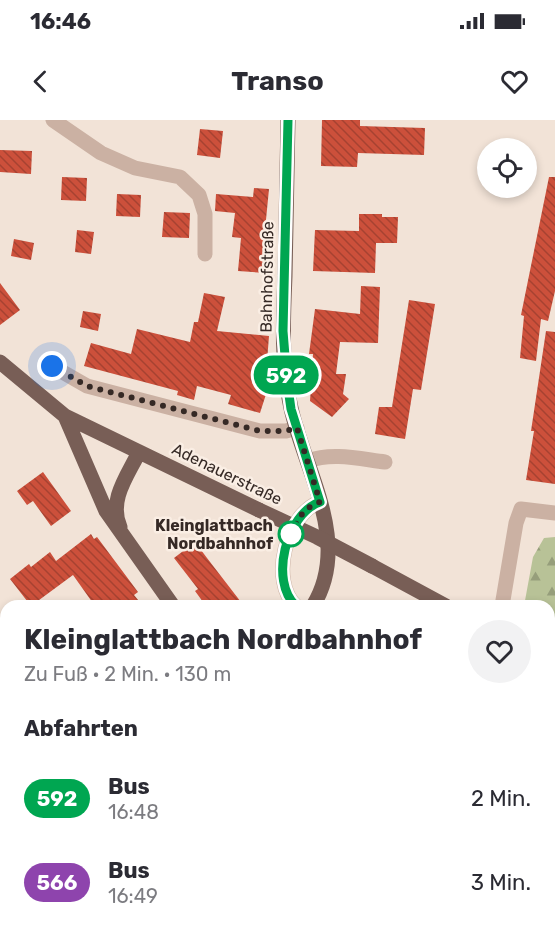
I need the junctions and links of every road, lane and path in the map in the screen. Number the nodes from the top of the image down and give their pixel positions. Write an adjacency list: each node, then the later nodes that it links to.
1 (53, 120): 3 (street)
2 (288, 120): 7 (main road, Bahnhofstraße)
3 (205, 254)
4 (0, 362): 6 (main road, Adenauerstraße)
5 (52, 366): 7 (street)
6 (65, 416): 8 (main road, Adenauerstraße); 13 (main road)
7 (297, 428): 9 (main road, Bahnhofstraße)
8 (139, 452): 13 (main road); 17 (main road, Adenauerstraße, bridge)
9 (308, 461): 10 (street); 11 (main road, Bahnhofstraße)
10 (385, 462)
11 (320, 502): 15 (street); 16 (main road, Bahnhofstraße)
12 (555, 513): 18 (street)
13 (125, 538): 14 (main road)
14 (169, 600)
15 (291, 600)
16 (316, 600)
17 (435, 600)
18 (503, 600)

